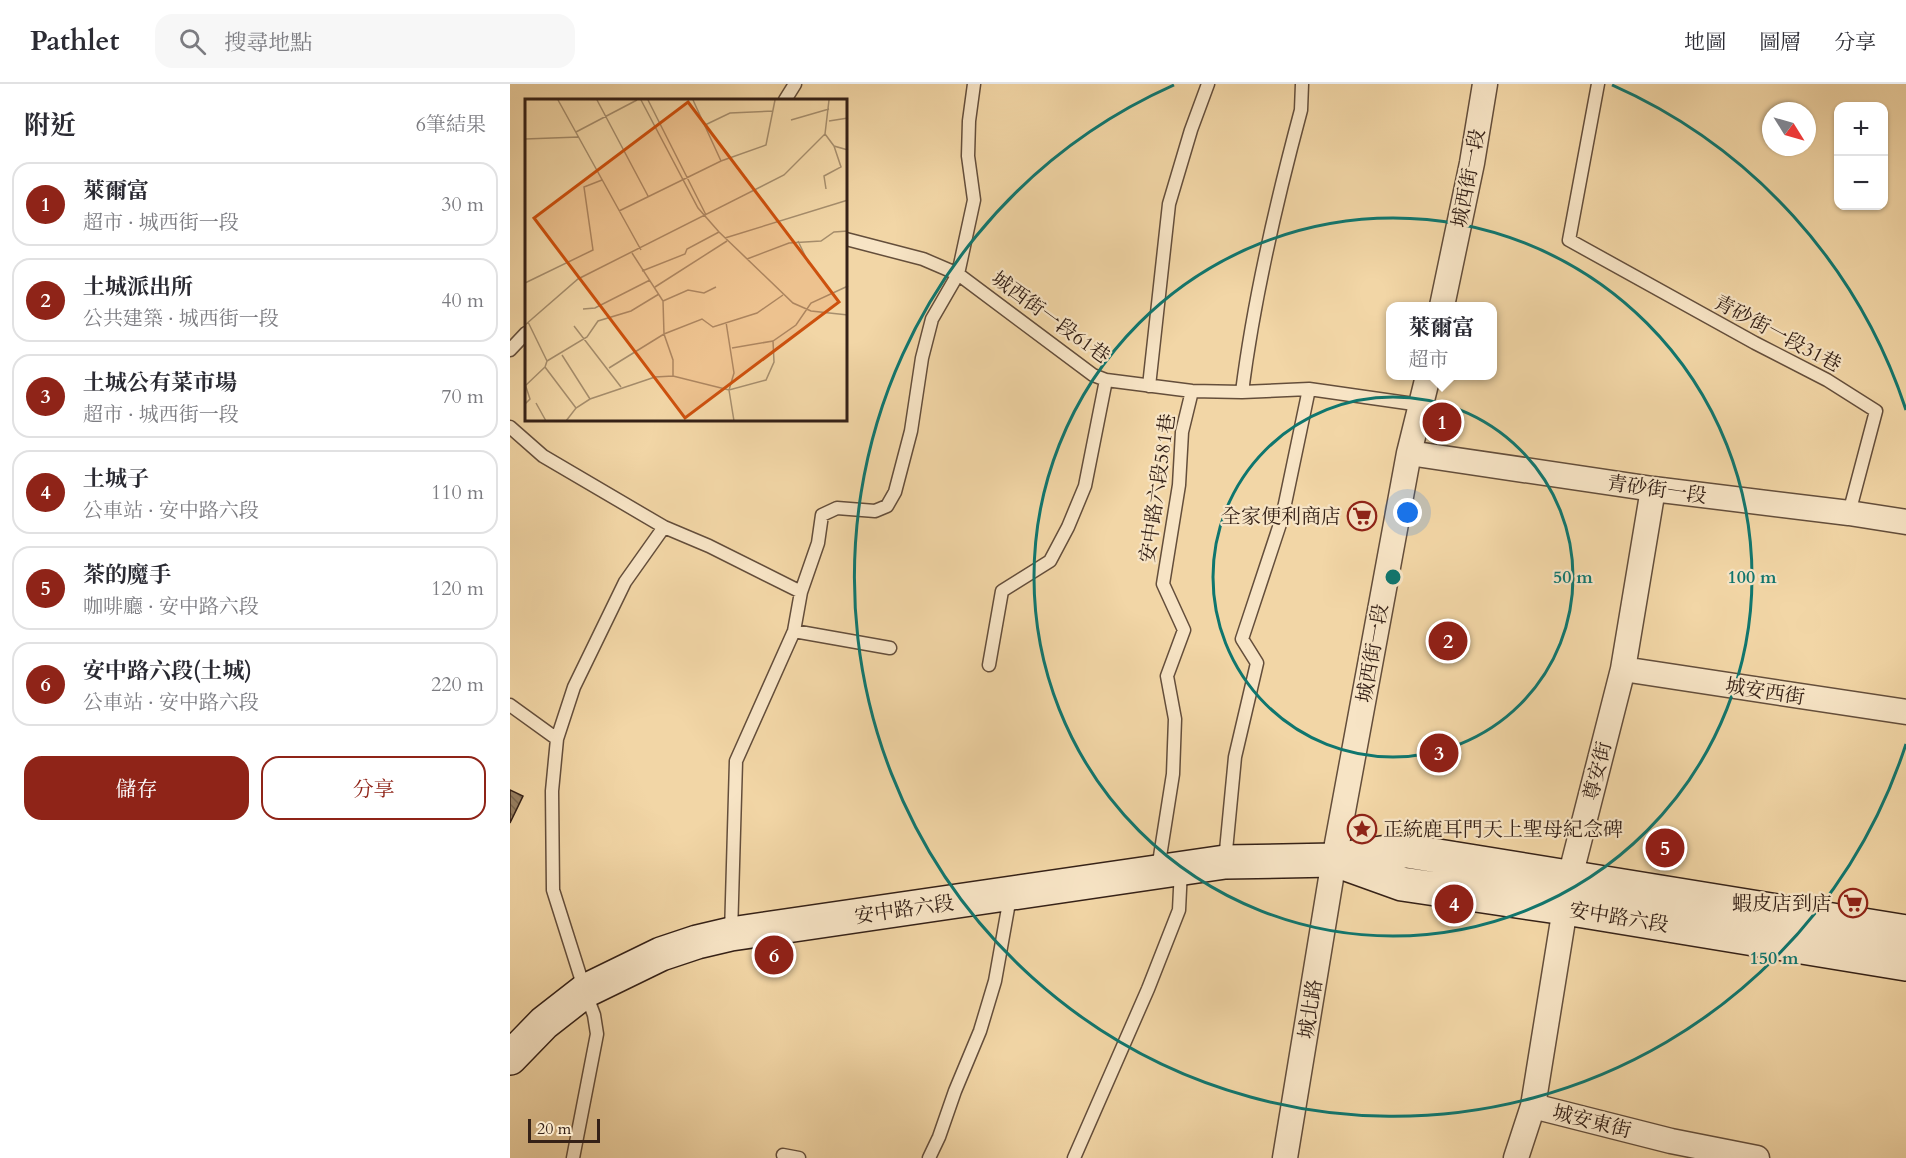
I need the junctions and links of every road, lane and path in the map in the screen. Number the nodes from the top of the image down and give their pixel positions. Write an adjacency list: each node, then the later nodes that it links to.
1 (795, 84): 7 (lane)
2 (974, 84): 9 (lane)
3 (1208, 84): 15 (lane)
4 (1302, 84): 18 (lane)
5 (1485, 84): 10 (street, 城西街一段)
6 (1598, 84): 23 (lane, 青砂街一段31巷)
7 (786, 99)
8 (848, 240): 9 (lane, 城西街一段61巷)
9 (958, 274): 13 (lane, 城西街一段61巷); 26 (lane)
10 (1443, 302)
11 (525, 334): 12 (lane)
12 (510, 350)
13 (1106, 380): 15 (lane, 城西街一段61巷); 29 (lane)
14 (1427, 380): 19 (street, 城西街一段)
15 (1149, 386): 17 (lane, 城西街一段61巷)
16 (1309, 389): 18 (lane, 城西街一段61巷); 19 (lane, 城西街一段61巷); 35 (lane)
17 (1192, 391): 18 (lane, 城西街一段61巷); 36 (lane, 安中路六段581巷)
18 (1242, 392)
19 (1421, 405): 21 (street, 城西街一段)
20 (510, 427): 25 (lane)
21 (1409, 453): 22 (street, 青砂街一段); 34 (street, 城西街一段)
22 (1653, 489): 23 (street, 青砂街一段); 30 (street, 尊安街)
23 (1849, 513): 24 (street, 青砂街一段)
24 (1906, 522)
25 (664, 527): 26 (lane); 33 (lane)
26 (801, 592): 27 (lane)
27 (794, 631): 28 (lane); 40 (lane)
28 (890, 648)
29 (989, 665)
30 (1623, 669): 32 (street, 城安西街); 37 (street, 尊安街)
31 (510, 705): 33 (lane)
32 (1906, 712)
33 (557, 739): 42 (lane)
34 (1334, 860): 35 (street, 安中路六段); 37 (street, 安中路六段); 51 (street, 城北路)
35 (1225, 862): 36 (street, 安中路六段)
36 (1169, 869): 38 (street, 安中路六段); 50 (lane, 安中路六段581巷)
37 (1568, 892): 39 (street, 安中路六段); 41 (street, 安中路六段); 44 (street, 尊安街)
38 (1010, 894): 40 (street, 安中路六段); 49 (lane)
39 (1906, 932)
40 (730, 934): 42 (street, 安中路六段)
41 (1906, 964)
42 (585, 991): 43 (street, 安中路六段); 47 (lane)
43 (510, 1058)
44 (1533, 1106): 46 (street, 城安東街); 52 (street, 尊安街)
45 (783, 1155): 48 (lane)
46 (1751, 1157)
47 (573, 1158)
48 (799, 1158)
49 (929, 1158)
50 (1074, 1158)
51 (1285, 1158)
52 (1516, 1158)

